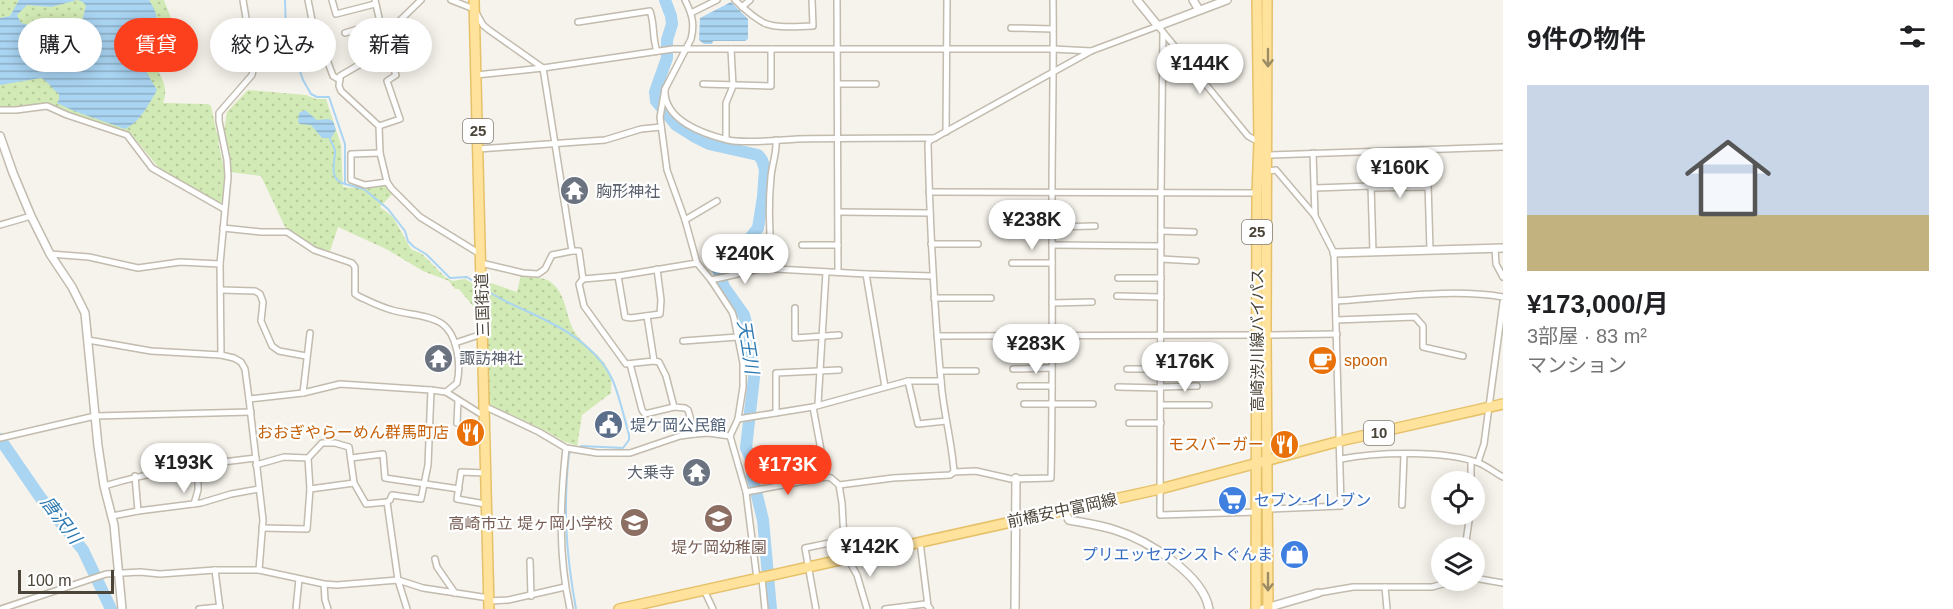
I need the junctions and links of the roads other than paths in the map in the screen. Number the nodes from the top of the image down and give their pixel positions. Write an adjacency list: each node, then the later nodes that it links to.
1 (243, 0): 80 (street)
2 (308, 0): 46 (street)
3 (332, 0): 19 (street)
4 (421, 0): 25 (street)
5 (451, 0): 20 (street)
6 (686, 0): 23 (street)
7 (717, 0): 23 (street)
8 (735, 0): 21 (street)
9 (750, 0): 21 (street)
10 (812, 0): 21 (street)
11 (837, 0): 36 (street)
12 (947, 0): 37 (street)
13 (1053, 0): 29 (street)
14 (1137, 0): 27 (street)
15 (1193, 0): 22 (street)
16 (1227, 0): 22 (street)
17 (1257, 0): 61 (main road, 高崎渋川線バイパス / 25)
18 (1267, 0): 69 (main road, 高崎渋川線バイパス / 25, one-way to 69)
19 (375, 2): 24 (street)
20 (474, 4): 41 (street); 45 (main road, 三国街道 / 25)
21 (742, 7)
22 (1199, 10): 27 (street)
23 (691, 13): 33 (street)
24 (379, 18)
25 (403, 18)
26 (578, 22): 39 (street)
27 (1158, 26): 32 (street); 40 (street)
28 (1011, 28): 29 (street)
29 (1053, 29): 38 (street)
30 (348, 32): 31 (street)
31 (345, 33)
32 (1163, 33): 61 (street); 77 (street)
33 (686, 49): 34 (street); 39 (street); 51 (street)
34 (731, 49): 35 (street); 50 (street)
35 (771, 49): 36 (street); 50 (street)
36 (837, 49): 37 (street); 48 (street)
37 (946, 49): 38 (street); 55 (street)
38 (1053, 49): 40 (street); 43 (street)
39 (660, 51): 41 (street)
40 (1091, 51): 43 (street)
41 (543, 68): 45 (street); 62 (street)
42 (348, 71): 46 (street)
43 (1053, 71): 55 (street); 76 (street)
44 (395, 72): 53 (street)
45 (476, 75): 64 (main road, 三国街道 / 25)
46 (340, 80): 53 (street)
47 (703, 84): 50 (street)
48 (838, 84): 49 (street); 57 (street)
49 (876, 84)
50 (733, 86): 59 (street)
51 (665, 89): 54 (street); 59 (street)
52 (0, 110): 80 (street)
53 (379, 126): 67 (street)
54 (661, 128): 62 (street); 85 (street)
55 (945, 132): 58 (street)
56 (0, 136): 83 (street)
57 (838, 138): 58 (street); 60 (street); 81 (street)
58 (936, 138): 75 (street)
59 (726, 139): 60 (street)
60 (776, 140): 111 (street)
61 (1259, 142): 78 (main road, 高崎渋川線バイパス / 25)
62 (556, 144): 64 (street); 100 (street)
63 (1503, 147): 65 (street)
64 (478, 149): 104 (main road, 三国街道 / 25)
65 (1427, 150): 66 (street); 73 (street)
66 (1370, 152): 68 (street); 72 (street)
67 (380, 153): 71 (street); 71 (street)
68 (1313, 153): 69 (street); 74 (street)
69 (1267, 155): 70 (main road, 高崎渋川線バイパス / 25)
70 (1268, 171): 84 (street); 140 (main road, 高崎渋川線バイパス / 25)
71 (387, 182): 104 (street)
72 (1371, 187): 73 (street); 74 (street); 101 (street)
73 (1428, 187): 99 (street)
74 (1315, 188): 84 (street)
75 (929, 192): 76 (street); 82 (street)
76 (1052, 192): 77 (street); 88 (street)
77 (1161, 193): 78 (street); 90 (street)
78 (1257, 193): 140 (main road, 高崎渋川線バイパス / 25)
79 (717, 201): 85 (street)
80 (224, 209): 89 (street)
81 (838, 212): 82 (street); 95 (street)
82 (930, 213): 92 (street)
83 (31, 216): 86 (street); 103 (street)
84 (1315, 216): 102 (street)
85 (685, 220): 107 (street)
86 (0, 225)
87 (1095, 226): 88 (street)
88 (1052, 227): 96 (street)
89 (223, 228): 110 (street); 147 (street)
90 (1161, 231): 91 (street); 97 (street)
91 (1194, 232)
92 (931, 244): 93 (street); 117 (street)
93 (978, 244)
94 (802, 245): 95 (street)
95 (838, 245): 114 (street)
96 (1052, 245): 97 (street); 109 (street)
97 (1161, 246): 105 (street)
98 (1499, 248): 99 (street); 118 (street)
99 (1430, 250): 101 (street)
100 (572, 251): 104 (street); 121 (street)
101 (1373, 252): 102 (street)
102 (1334, 253): 129 (street)
103 (50, 254): 110 (street); 145 (street)
104 (480, 258): 136 (main road, 三国街道 / 25)
105 (1161, 259): 106 (street); 120 (street)
106 (1196, 261)
107 (697, 263): 112 (street); 122 (street)
108 (1012, 263): 109 (street)
109 (1052, 263): 131 (street)
110 (220, 264): 123 (street)
111 (773, 267): 113 (street); 122 (street)
112 (657, 269): 116 (street); 133 (street)
113 (826, 272): 114 (street); 144 (street)
114 (838, 272): 115 (street)
115 (866, 274): 117 (street); 168 (street)
116 (618, 276): 121 (street); 133 (street)
117 (932, 276): 126 (street)
118 (1503, 277)
119 (1118, 278): 120 (street)
120 (1161, 278): 125 (street)
121 (583, 279): 153 (street)
122 (711, 280): 143 (street)
123 (221, 290): 149 (street); 150 (street)
124 (1117, 296): 125 (street)
125 (1161, 297): 139 (street)
126 (934, 298): 127 (street); 141 (street)
127 (991, 298)
128 (1503, 300): 129 (street); 148 (street)
129 (1336, 301): 134 (street)
130 (1092, 302): 131 (street)
131 (1052, 303): 142 (street)
132 (795, 308): 144 (street)
133 (647, 316): 152 (street)
134 (1336, 320): 137 (street); 151 (street)
135 (310, 333): 150 (street)
136 (483, 334): 147 (street); 185 (main road, 三国街道 / 25)
137 (1337, 334): 140 (street); 197 (street)
138 (839, 335): 144 (street)
139 (1161, 335): 140 (street); 142 (street); 157 (street)
140 (1261, 335): 204 (main road, 高崎渋川線バイパス / 25); 207 (main road, 高崎渋川線バイパス / 25)
141 (937, 336): 142 (street); 160 (street)
142 (1052, 336): 154 (street)
143 (738, 337): 146 (street); 189 (street)
144 (823, 337): 162 (street)
145 (88, 340): 149 (street); 188 (street)
146 (683, 341)
147 (455, 343): 172 (street)
148 (1500, 349): 184 (street)
149 (221, 356): 174 (street)
150 (306, 356): 173 (street)
151 (1463, 356)
152 (654, 360): 153 (street); 183 (street)
153 (630, 364): 183 (street)
154 (1052, 368): 155 (street); 166 (street)
155 (1013, 369)
156 (1127, 369): 157 (street)
157 (1161, 369): 158 (street); 170 (street)
158 (1197, 369)
159 (839, 370): 162 (street)
160 (940, 371): 161 (street); 164 (street)
161 (976, 371)
162 (819, 372): 180 (street); 187 (street)
163 (908, 381): 164 (street); 168 (street); 190 (street)
164 (941, 381): 190 (street)
165 (1020, 386): 166 (street)
166 (1052, 386): 177 (street)
167 (1197, 386): 170 (street)
168 (885, 387): 180 (street)
169 (1118, 387): 170 (street)
170 (1161, 388): 181 (street)
171 (431, 390): 172 (street); 173 (street); 218 (street)
172 (446, 392): 175 (street)
173 (303, 393): 174 (street)
174 (249, 399): 186 (street)
175 (458, 401): 185 (street); 191 (street)
176 (1024, 404): 177 (street)
177 (1052, 404): 178 (street); 216 (street)
178 (1093, 404)
179 (1503, 404): 184 (main road, 前橋安中富岡線 / 10)
180 (816, 405): 187 (street); 214 (street)
181 (1161, 405): 182 (street); 193 (street)
182 (1209, 405)
183 (674, 407): 194 (street)
184 (1488, 408): 197 (main road, 前橋安中富岡線 / 10); 206 (street)
185 (484, 411): 198 (street); 212 (main road, 三国街道 / 25)
186 (251, 412): 188 (street); 200 (street)
187 (776, 413): 189 (street)
188 (95, 416): 196 (street); 220 (street)
189 (738, 419): 195 (street)
190 (946, 421): 211 (street)
191 (457, 423)
192 (1129, 423): 193 (street)
193 (1161, 423): 224 (street)
194 (695, 434): 195 (street); 198 (street)
195 (730, 436): 225 (street)
196 (0, 438)
197 (1340, 441): 203 (street); 204 (main road, 前橋安中富岡線 / 10)
198 (566, 448): 251 (street)
199 (1404, 455): 203 (street); 205 (street); 229 (street)
200 (256, 458): 208 (street); 209 (street)
201 (308, 458): 202 (street); 209 (street); 222 (street)
202 (351, 458): 217 (street); 218 (street)
203 (1341, 459): 232 (street)
204 (1267, 460): 207 (main road, 前橋安中富岡線 / 10); 232 (main road, 高崎渋川線バイパス / 25)
205 (1471, 462): 206 (street); 210 (street)
206 (1478, 462): 215 (street)
207 (1256, 463): 224 (main road, 前橋安中富岡線 / 10); 232 (main road, 高崎渋川線バイパス / 25)
208 (198, 465): 213 (street); 227 (street)
209 (256, 465): 221 (street)
210 (1471, 471)
211 (954, 472): 216 (street); 219 (street)
212 (485, 473): 223 (street); 228 (main road, 三国街道 / 25)
213 (135, 476): 220 (street); 230 (street)
214 (826, 477): 219 (street); 225 (street)
215 (1503, 477)
216 (1016, 478): 234 (street)
217 (354, 483): 222 (street); 226 (street)
218 (425, 484): 223 (street); 226 (street)
219 (839, 485): 236 (street)
220 (104, 486): 233 (street)
221 (260, 489): 227 (street); 235 (street)
222 (310, 489): 235 (street)
223 (459, 489): 228 (street)
224 (1160, 489): 231 (main road, 前橋安中富岡線 / 10); 232 (street)
225 (746, 492): 246 (street)
226 (387, 502): 247 (street)
227 (195, 504): 230 (street)
228 (485, 504): 258 (main road, 三国街道 / 25)
229 (1402, 505)
230 (138, 511): 233 (street)
231 (1065, 511): 234 (main road, 前橋安中富岡線 / 10); 276 (street)
232 (1263, 511): 261 (main road, 高崎渋川線バイパス / 25, one-way to 261); 277 (main road, 高崎渋川線バイパス / 25)
233 (112, 516): 244 (street)
234 (1015, 520): 237 (main road, 前橋安中富岡線 / 10); 275 (street)
235 (262, 528): 243 (street)
236 (843, 540): 239 (street); 241 (street)
237 (920, 542): 239 (main road, 前橋安中富岡線 / 10); 260 (street)
238 (435, 559): 255 (street)
239 (848, 559): 241 (main road, 前橋安中富岡線 / 10); 273 (street)
240 (530, 561): 257 (street)
241 (808, 568): 246 (main road, 前橋安中富岡線 / 10); 272 (street)
242 (215, 570): 243 (street); 244 (street); 259 (street)
243 (259, 570): 245 (street)
244 (118, 574): 262 (street); 263 (street)
245 (299, 579): 250 (street); 265 (street)
246 (759, 579): 254 (main road, 前橋安中富岡線 / 10); 271 (street)
247 (398, 580): 250 (street); 255 (street); 267 (street)
248 (1485, 580): 249 (street)
249 (1503, 583)
250 (324, 584): 266 (street)
251 (565, 587): 257 (street); 268 (street)
252 (1385, 587): 253 (street); 256 (street); 278 (street)
253 (1431, 587)
254 (704, 590): 269 (main road, 前橋安中富岡線 / 10); 270 (street)
255 (455, 593): 258 (street)
256 (1318, 593): 261 (street)
257 (531, 596): 258 (street)
258 (489, 603)
259 (220, 608): 264 (street)
260 (930, 608): 274 (street)
261 (1266, 608)
262 (1, 609)
263 (122, 609)
264 (199, 609)
265 (296, 609)
266 (328, 609)
267 (407, 609)
268 (570, 609)
269 (619, 609)
270 (713, 609)
271 (765, 609)
272 (816, 609)
273 (867, 609)
274 (885, 609)
275 (1015, 609)
276 (1209, 609)
277 (1256, 609)
278 (1387, 609)

